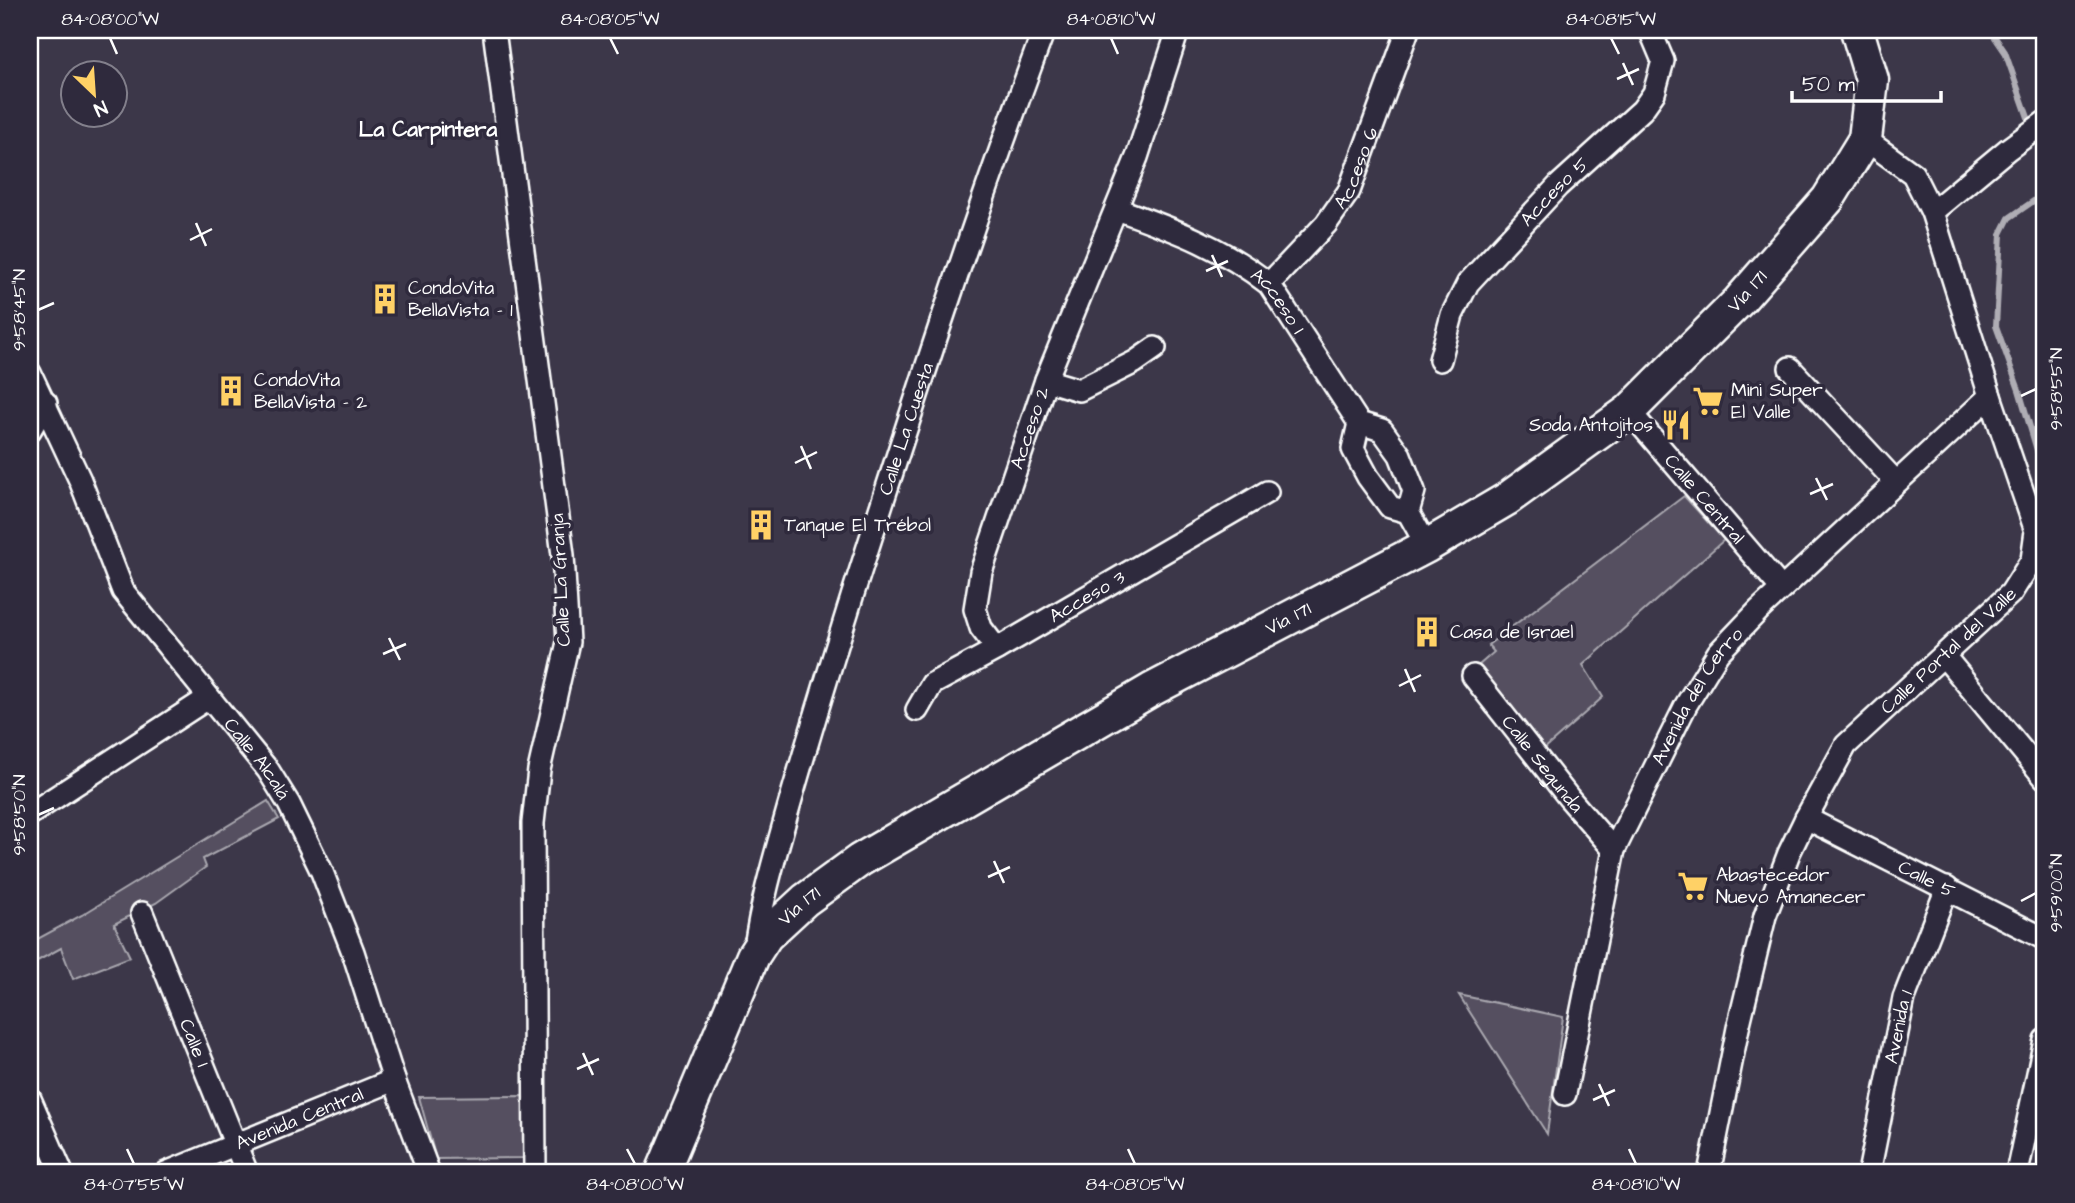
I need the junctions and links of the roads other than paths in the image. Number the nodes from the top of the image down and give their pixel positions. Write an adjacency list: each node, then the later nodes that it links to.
1 (494, 30): 49 (street, Calle La Granja)
2 (1044, 30): 39 (street, Calle La Cuesta)
3 (1178, 30): 9 (street)
4 (1408, 30): 11 (street, Acceso 6)
5 (1650, 30): 13 (street, Acceso 5)
6 (1857, 30): 8 (main road, Vía 171)
7 (2044, 123): 10 (street)
8 (1864, 139): 10 (street, Calle Portal del Valle); 19 (main road, Vía 171)
9 (1117, 209): 11 (street, Acceso 1); 16 (street, Acceso 2)
10 (1932, 212): 17 (street, Calle Portal del Valle)
11 (1269, 284): 20 (street, Acceso 1)
12 (1155, 348): 16 (street)
13 (1440, 360)
14 (1790, 368): 22 (street)
15 (30, 373): 18 (street, Calle Alcalá)
16 (1046, 380): 27 (street, Acceso 2)
17 (1990, 396): 22 (street, Avenida del Cerro); 28 (street, Calle Portal del Valle)
18 (46, 403): 21 (street); 30 (street, Calle Alcalá)
19 (1629, 411): 25 (main road, Vía 171); 26 (street, Calle Central)
20 (1359, 423): 24 (street); 24 (street, Acceso 1)
21 (30, 430)
22 (1895, 481): 26 (street, Avenida del Cerro)
23 (1267, 492): 27 (street, Acceso 3)
24 (1408, 512): 25 (street)
25 (1427, 546): 39 (main road, Vía 171)
26 (1781, 588): 35 (street, Avenida del Cerro)
27 (998, 649): 31 (street, Acceso 3)
28 (1944, 656): 32 (street); 34 (street, Calle Portal del Valle)
29 (1473, 677): 35 (street, Calle Segunda)
30 (208, 698): 33 (street); 41 (street, Calle Alcalá)
31 (917, 710)
32 (2045, 778)
33 (30, 814)
34 (1806, 818): 36 (street, Calle 5); 51 (street, Calle Portal del Valle)
35 (1614, 850): 42 (street, Avenida del Cerro)
36 (1947, 888): 38 (street, Calle 5); 52 (street, Avenida 1)
37 (142, 914): 44 (street, Calle 1)
38 (2045, 939)
39 (753, 956): 50 (main road, Vía 171)
40 (2045, 1040): 53 (street)
41 (394, 1080): 44 (street, Avenida Central); 48 (street, Calle Alcalá)
42 (1565, 1094)
43 (30, 1099): 45 (street)
44 (235, 1145): 46 (street, Avenida Central); 47 (street, Calle 1)
45 (62, 1173)
46 (166, 1173)
47 (247, 1173)
48 (429, 1173)
49 (535, 1173)
50 (662, 1173)
51 (1709, 1173)
52 (1869, 1173)
53 (2017, 1173)

